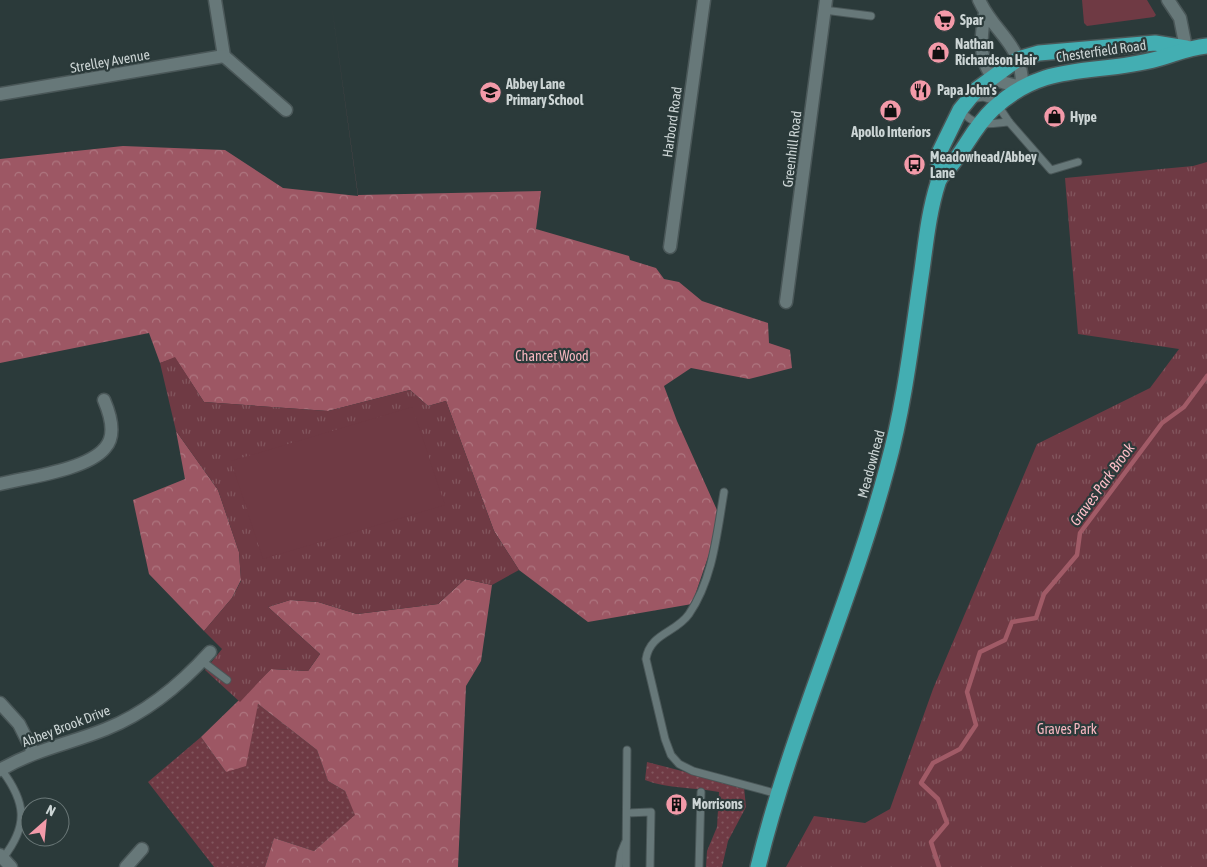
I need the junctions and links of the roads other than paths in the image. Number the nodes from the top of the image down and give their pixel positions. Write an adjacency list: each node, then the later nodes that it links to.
1 (215, 0): 10 (street)
2 (704, 0): 22 (street, Harbord Road)
3 (979, 0): 6 (street)
4 (1168, 0): 9 (street)
5 (825, 5): 7 (lane); 23 (street, Greenhill Road)
6 (984, 13): 11 (street); 12 (street)
7 (871, 16)
8 (1207, 46): 9 (highway, Chesterfield Road)
9 (1186, 48): 11 (highway, Chesterfield Road); 13 (highway, Chesterfield Road)
10 (224, 56): 14 (street, Strelley Avenue); 17 (street)
11 (1018, 59): 12 (highway, Chesterfield Road); 13 (street)
12 (993, 76): 13 (street); 15 (highway, Chesterfield Road)
13 (1022, 87): 16 (highway)
14 (0, 94)
15 (964, 105): 16 (lane); 19 (lane); 21 (highway, Meadowhead)
16 (998, 105): 18 (lane); 19 (highway)
17 (286, 110)
18 (1008, 122): 19 (lane); 20 (lane)
19 (979, 124): 21 (highway)
20 (1078, 162)
21 (938, 180): 34 (highway, Meadowhead)
22 (670, 247)
23 (786, 302)
24 (104, 400): 25 (street)
25 (0, 484)
26 (724, 492): 34 (lane)
27 (206, 657): 28 (lane); 31 (street, Abbey Brook Drive)
28 (227, 680)
29 (0, 703): 31 (street)
30 (627, 750): 35 (lane)
31 (33, 752): 32 (street, Abbey Brook Drive)
32 (0, 770): 38 (lane)
33 (701, 792): 43 (lane)
34 (779, 794): 44 (highway, Meadowhead)
35 (627, 813): 36 (lane); 42 (lane)
36 (626, 841): 40 (lane); 41 (lane)
37 (142, 849): 39 (street)
38 (5, 860)
39 (126, 867)
40 (619, 867)
41 (626, 867)
42 (650, 867)
43 (699, 867)
44 (758, 867)

